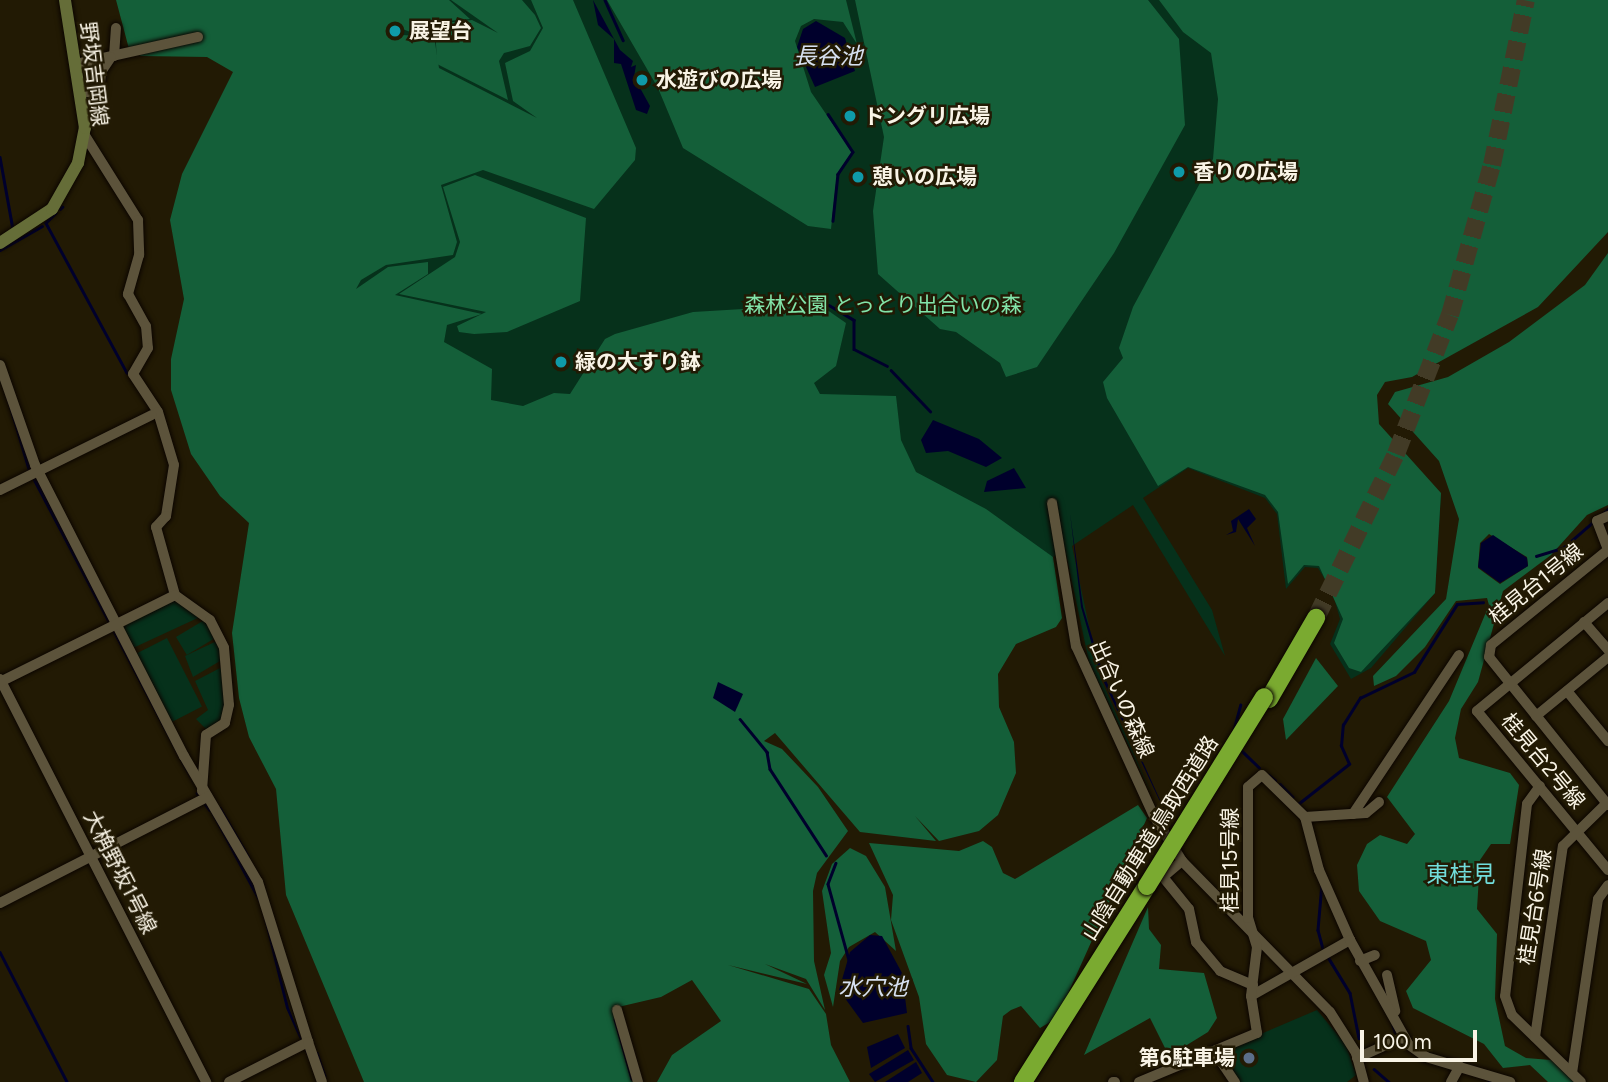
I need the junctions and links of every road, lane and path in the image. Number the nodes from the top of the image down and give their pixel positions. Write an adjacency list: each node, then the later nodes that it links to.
1 (65, 0): 5 (street, 野坂吉岡線)
2 (117, 28): 4 (street)
3 (198, 37): 4 (street)
4 (113, 56): 5 (street); 6 (street)
5 (76, 64): 6 (street, 野坂吉岡線)
6 (81, 91): 7 (street, 野坂吉岡線)
7 (84, 134): 8 (street, 野坂吉岡線); 16 (street)
8 (0, 243)
9 (0, 365): 11 (street)
10 (152, 415): 11 (street)
11 (38, 472): 12 (street); 20 (street)
12 (0, 490)
13 (1052, 503): 39 (street, 出合いの森線)
14 (1608, 516): 15 (street)
15 (1608, 550): 25 (street, 桂見台1号線)
16 (175, 594): 20 (street); 29 (street)
17 (1608, 603): 19 (street, 桂見台2号線)
18 (1314, 617): 41 (highway, 山陰自動車道;鳥取西道路)
19 (1584, 622): 21 (street); 25 (street, 桂見台2号線)
20 (116, 625): 24 (street); 30 (street)
21 (1608, 650)
22 (1459, 655): 35 (street)
23 (1608, 657): 26 (street)
24 (0, 681): 38 (street, 大桷野坂1号線)
25 (1510, 684): 27 (street, 桂見台1号線); 31 (street, 桂見台2号線)
26 (1567, 691): 27 (street); 28 (street)
27 (1536, 716): 34 (street, 桂見台1号線)
28 (1608, 741)
29 (205, 746): 30 (street); 32 (street)
30 (184, 756): 32 (street)
31 (1540, 786): 37 (street, 桂見台2号線); 54 (street)
32 (204, 794): 38 (street); 55 (street)
33 (1379, 802): 35 (street)
34 (1607, 803): 37 (street, 桂見台6号線)
35 (1353, 814): 36 (street)
36 (1305, 817): 44 (street, 桂見15号線); 45 (street)
37 (1576, 830): 40 (street, 桂見台2号線); 54 (street, 桂見台6号線)
38 (90, 857): 43 (street); 60 (street, 大桷野坂1号線)
39 (1182, 861): 41 (street); 44 (street, 出合いの森線)
40 (1608, 870)
41 (1154, 883): 50 (street); 64 (highway, 山陰自動車道;鳥取西道路); 65 (highway, 山陰自動車道;鳥取西道路)
42 (1608, 885): 59 (street)
43 (0, 903)
44 (1251, 928): 48 (street, 出合いの森線); 50 (street, 桂見15号線)
45 (1350, 940): 47 (street); 48 (street)
46 (1375, 955): 47 (street)
47 (1360, 961): 52 (street)
48 (1294, 972): 50 (street); 57 (street, 出合いの森線)
49 (1387, 975): 52 (street)
50 (1252, 991): 56 (street, 桂見15号線)
51 (617, 1010): 63 (street)
52 (1395, 1011): 53 (street)
53 (1404, 1037): 57 (street); 58 (street)
54 (1535, 1037): 59 (street)
55 (308, 1042): 61 (street); 62 (street)
56 (1216, 1054): 66 (street, 桂見15号線); 67 (street)
57 (1357, 1058): 68 (street, 出合いの森線)
58 (1460, 1066): 69 (street); 70 (street)
59 (1572, 1073): 71 (street)
60 (206, 1082)
61 (229, 1082)
62 (322, 1082)
63 (638, 1082)
64 (1023, 1082)
65 (1029, 1082)
66 (1139, 1082)
67 (1235, 1082)
68 (1364, 1082)
69 (1451, 1082)
70 (1510, 1082)
71 (1581, 1082)

